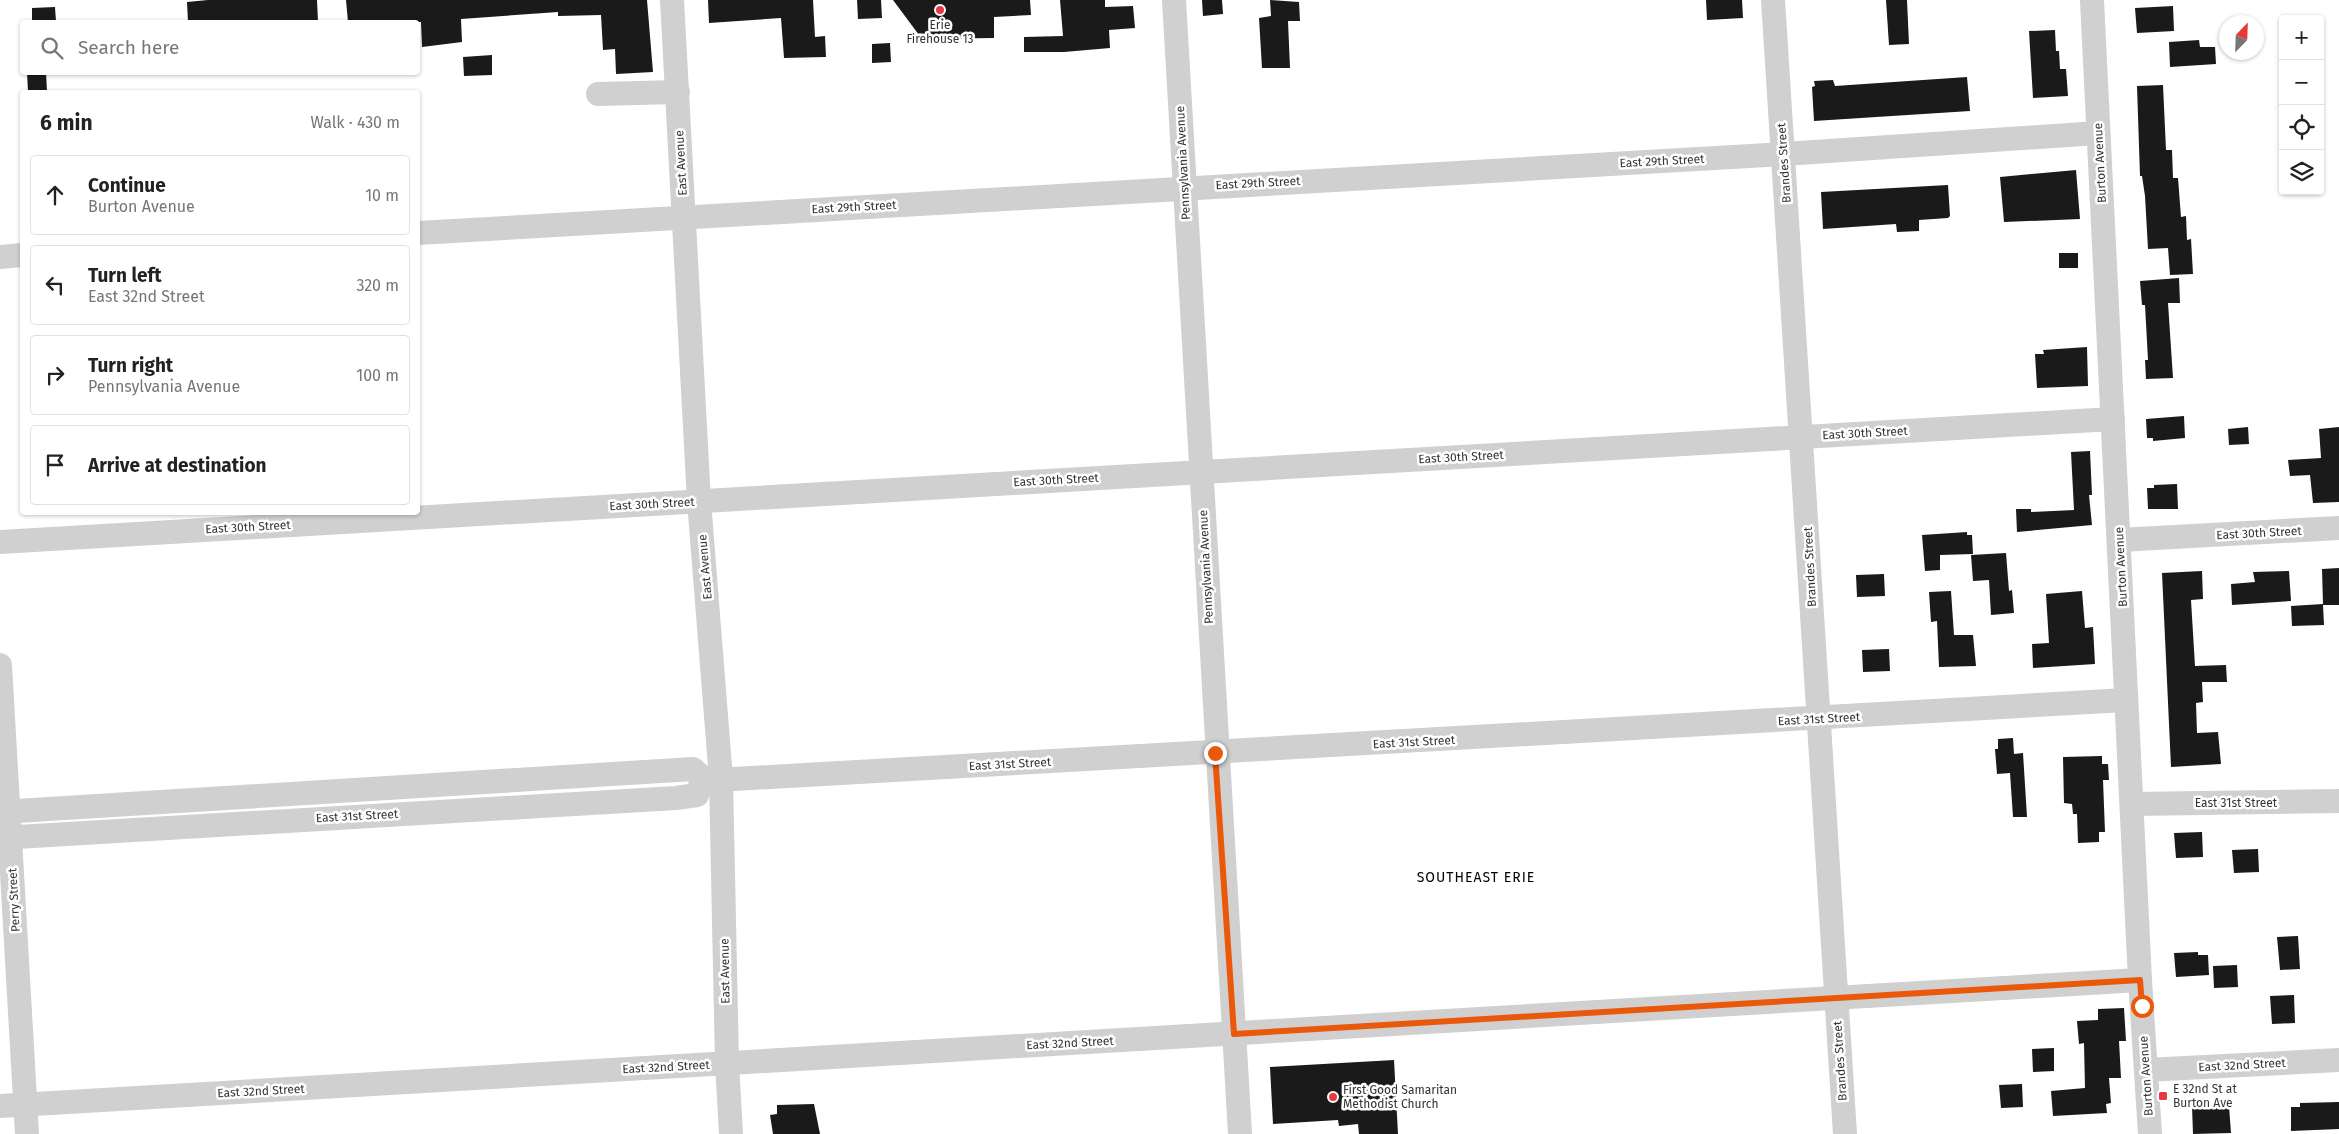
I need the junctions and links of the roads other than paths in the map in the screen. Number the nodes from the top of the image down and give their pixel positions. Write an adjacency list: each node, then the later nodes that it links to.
1 (672, 0): 5 (street, East Avenue)
2 (1174, 0): 9 (street, Pennsylvania Avenue)
3 (1773, 0): 8 (street, Brandes Street)
4 (2092, 0): 7 (street, Burton Avenue)
5 (678, 92): 6 (street); 10 (street, East Avenue)
6 (598, 94)
7 (2098, 134): 8 (street, East 29th Street); 14 (street, Burton Avenue)
8 (1784, 154): 9 (street, East 29th Street); 15 (street, Brandes Street)
9 (1185, 188): 10 (street, East 29th Street); 16 (street, Pennsylvania Avenue)
10 (684, 217): 11 (street, East 29th Street); 17 (street, East Avenue)
11 (420, 233)
12 (20, 255): 13 (street)
13 (0, 257)
14 (2113, 418): 15 (street, East 30th Street); 19 (street, Burton Avenue)
15 (1803, 437): 16 (street, East 30th Street); 23 (street, Brandes Street)
16 (1202, 472): 17 (street, East 30th Street); 24 (street, Pennsylvania Avenue)
17 (699, 501): 20 (street, East 30th Street); 25 (street, East Avenue)
18 (2339, 528): 19 (street, East 30th Street)
19 (2120, 540): 22 (street, Burton Avenue)
20 (0, 542)
21 (0, 665): 28 (street, Perry Street)
22 (2126, 700): 23 (street, East 31st Street); 27 (street, Burton Avenue)
23 (1819, 719): 24 (street, East 31st Street); 31 (street, Brandes Street)
24 (1215, 753): 25 (street, East 31st Street); 32 (street, Pennsylvania Avenue)
25 (712, 779): 28 (street, East 31st Street); 29 (street, East 31st Street); 34 (street, East Avenue)
26 (2339, 801): 27 (street, East 31st Street)
27 (2132, 804): 30 (street, Burton Avenue)
28 (4, 812): 29 (street, Perry Street)
29 (5, 837): 36 (street, Perry Street)
30 (2140, 980): 31 (street, East 32nd Street); 35 (street, Burton Avenue)
31 (1836, 999): 32 (street, East 32nd Street); 41 (street, Brandes Street)
32 (1234, 1034): 34 (street, East 32nd Street); 40 (street, Pennsylvania Avenue)
33 (2339, 1060): 35 (street, East 32nd Street)
34 (727, 1064): 36 (street, East 32nd Street); 39 (street, East Avenue)
35 (2146, 1070): 42 (street, Burton Avenue)
36 (25, 1104): 37 (street, East 32nd Street); 38 (street, Perry Street)
37 (0, 1106)
38 (27, 1134)
39 (732, 1134)
40 (1240, 1134)
41 (1845, 1134)
42 (2150, 1134)

